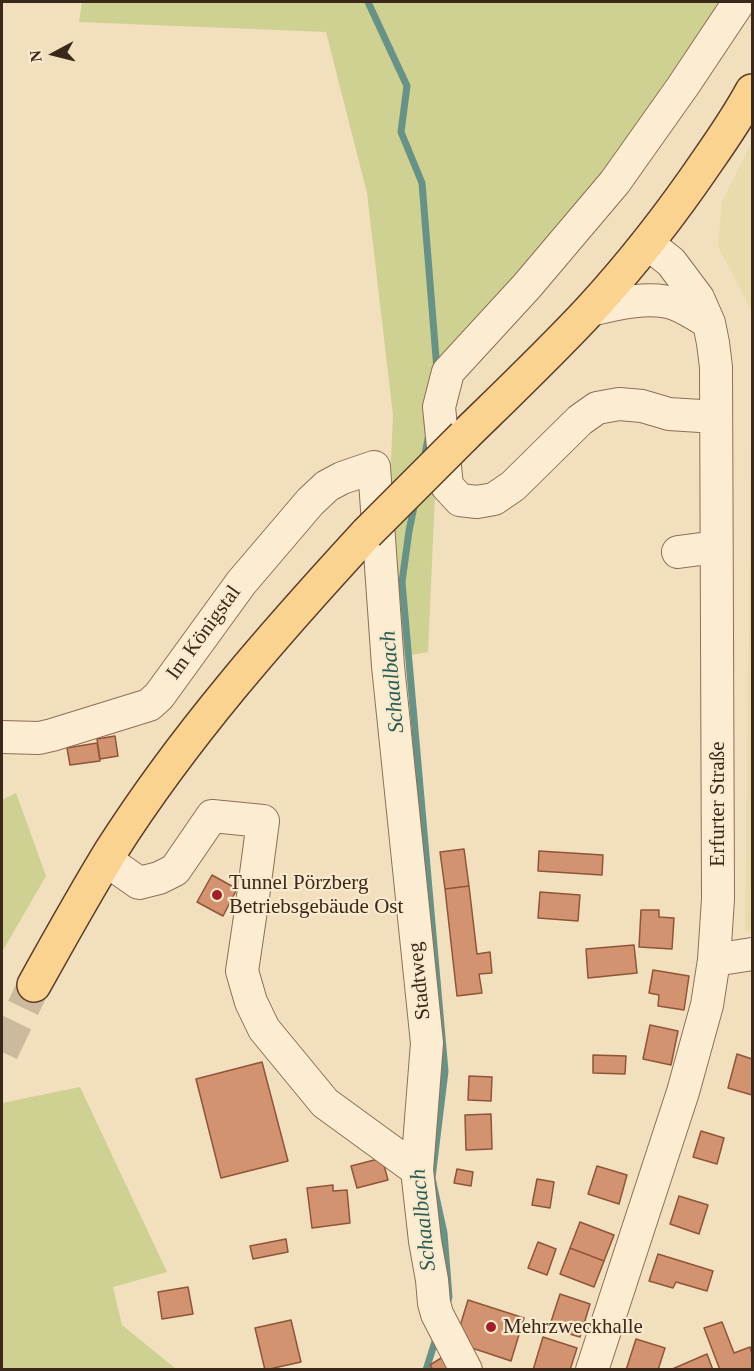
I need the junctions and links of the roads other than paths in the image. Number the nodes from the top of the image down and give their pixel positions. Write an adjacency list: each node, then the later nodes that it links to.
1 (739, 2): 6 (street)
2 (753, 91): 3 (main road)
3 (647, 243): 4 (main road); 5 (street, Erfurter Straße)
4 (590, 310): 5 (street); 11 (main road, bridge)
5 (709, 323): 6 (street, Erfurter Straße)
6 (716, 417): 8 (street, Erfurter Straße)
7 (374, 467): 10 (street, Im Königstal); 15 (street, Stadtweg)
8 (716, 547): 9 (street); 13 (street, Erfurter Straße)
9 (678, 552)
10 (2, 737)
11 (106, 860): 14 (main road); 15 (street)
12 (753, 954): 13 (street)
13 (714, 960): 17 (street, Erfurter Straße)
14 (34, 985)
15 (417, 1170): 16 (street, Stadtweg)
16 (459, 1357)
17 (592, 1370)

